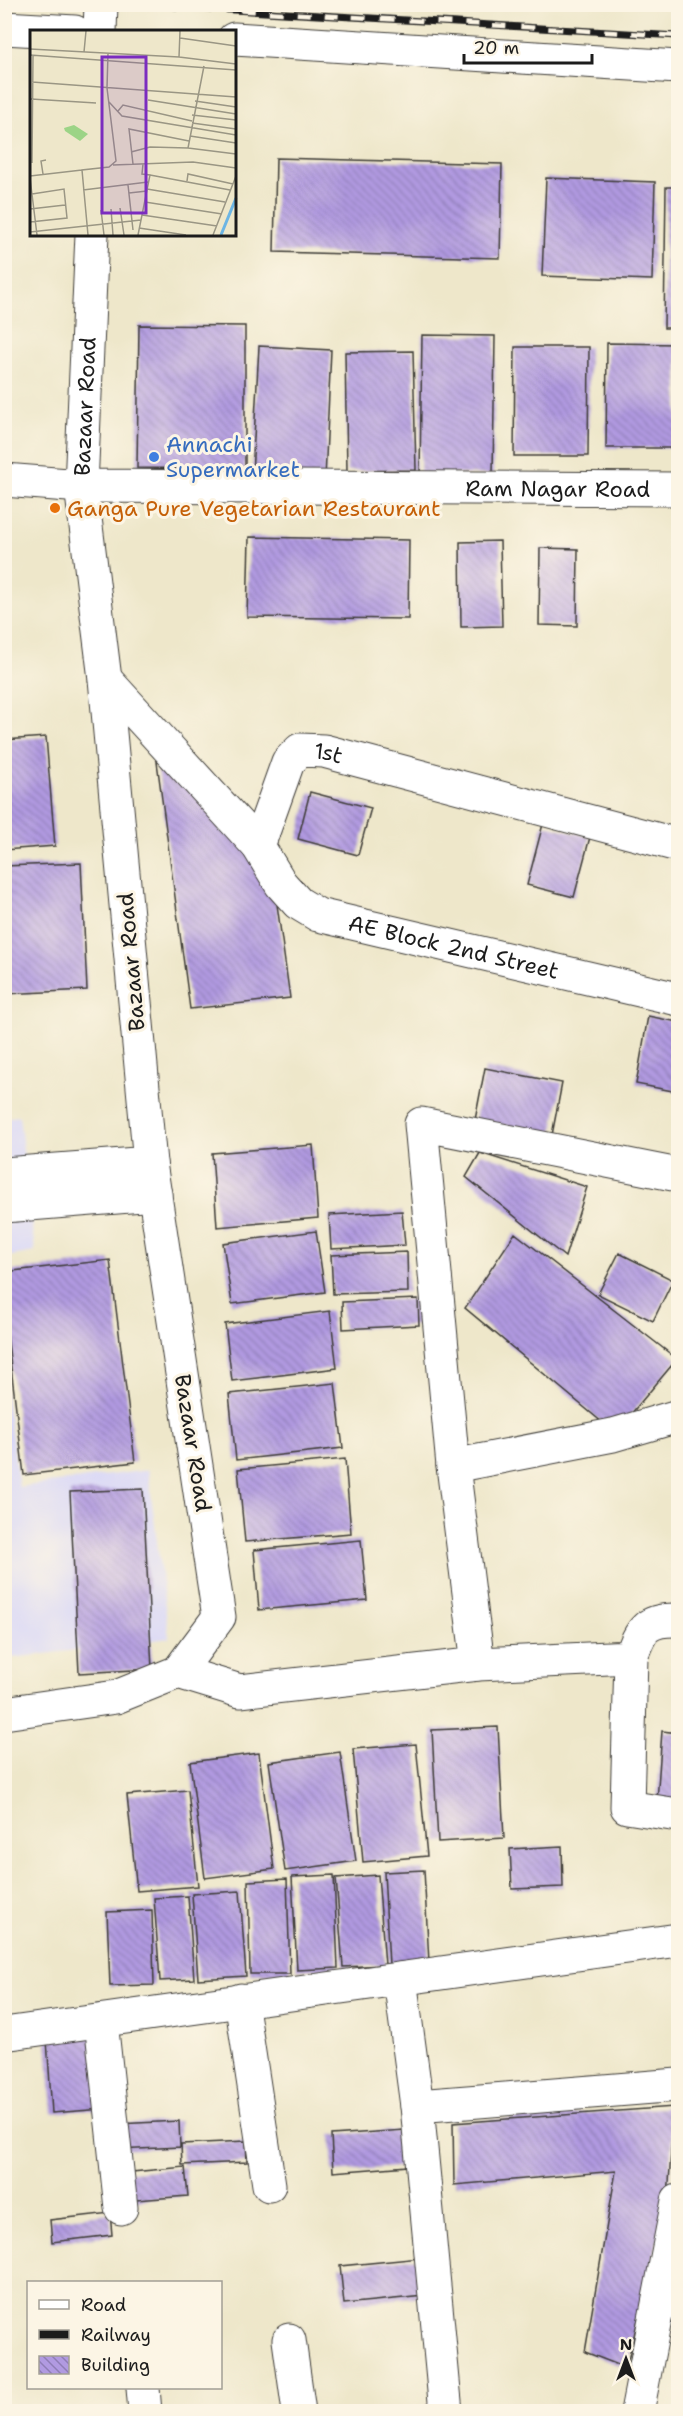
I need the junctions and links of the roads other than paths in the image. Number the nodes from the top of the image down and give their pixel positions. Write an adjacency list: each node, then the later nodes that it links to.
1 (101, 4): 4 (street)
2 (4, 28): 3 (street)
3 (40, 30)
4 (100, 30)
5 (236, 39): 6 (street)
6 (678, 68)
7 (92, 236): 9 (street, Bazaar Road)
8 (4, 480): 9 (street, Ram Nagar Road)
9 (81, 486): 10 (street, Ram Nagar Road); 11 (street, Bazaar Road)
10 (678, 489)
11 (105, 679): 13 (street); 15 (street, Bazaar Road)
12 (678, 845): 13 (street, 1st)
13 (258, 846): 14 (street, AE Block 2nd Street)
14 (678, 999)
15 (150, 1163): 16 (street); 18 (street, Bazaar Road)
16 (4, 1174)
17 (678, 1175): 21 (street)
18 (155, 1194): 19 (street); 25 (street, Bazaar Road)
19 (4, 1206)
20 (678, 1416): 21 (street)
21 (453, 1466): 24 (street)
22 (678, 1620): 23 (street)
23 (631, 1657): 24 (street); 27 (street)
24 (478, 1664): 25 (street)
25 (178, 1672): 26 (street)
26 (4, 1713)
27 (678, 1815)
28 (678, 1940): 29 (street)
29 (400, 1978): 30 (street); 34 (street)
30 (241, 2000): 31 (street); 35 (street)
31 (101, 2021): 32 (street); 37 (street)
32 (4, 2034)
33 (678, 2085): 34 (street)
34 (417, 2106): 43 (street)
35 (269, 2185)
36 (678, 2201): 38 (street)
37 (121, 2208)
38 (673, 2250): 44 (street)
39 (289, 2340): 42 (street)
40 (143, 2389): 41 (street)
41 (145, 2412)
42 (299, 2412)
43 (446, 2412)
44 (637, 2412)

